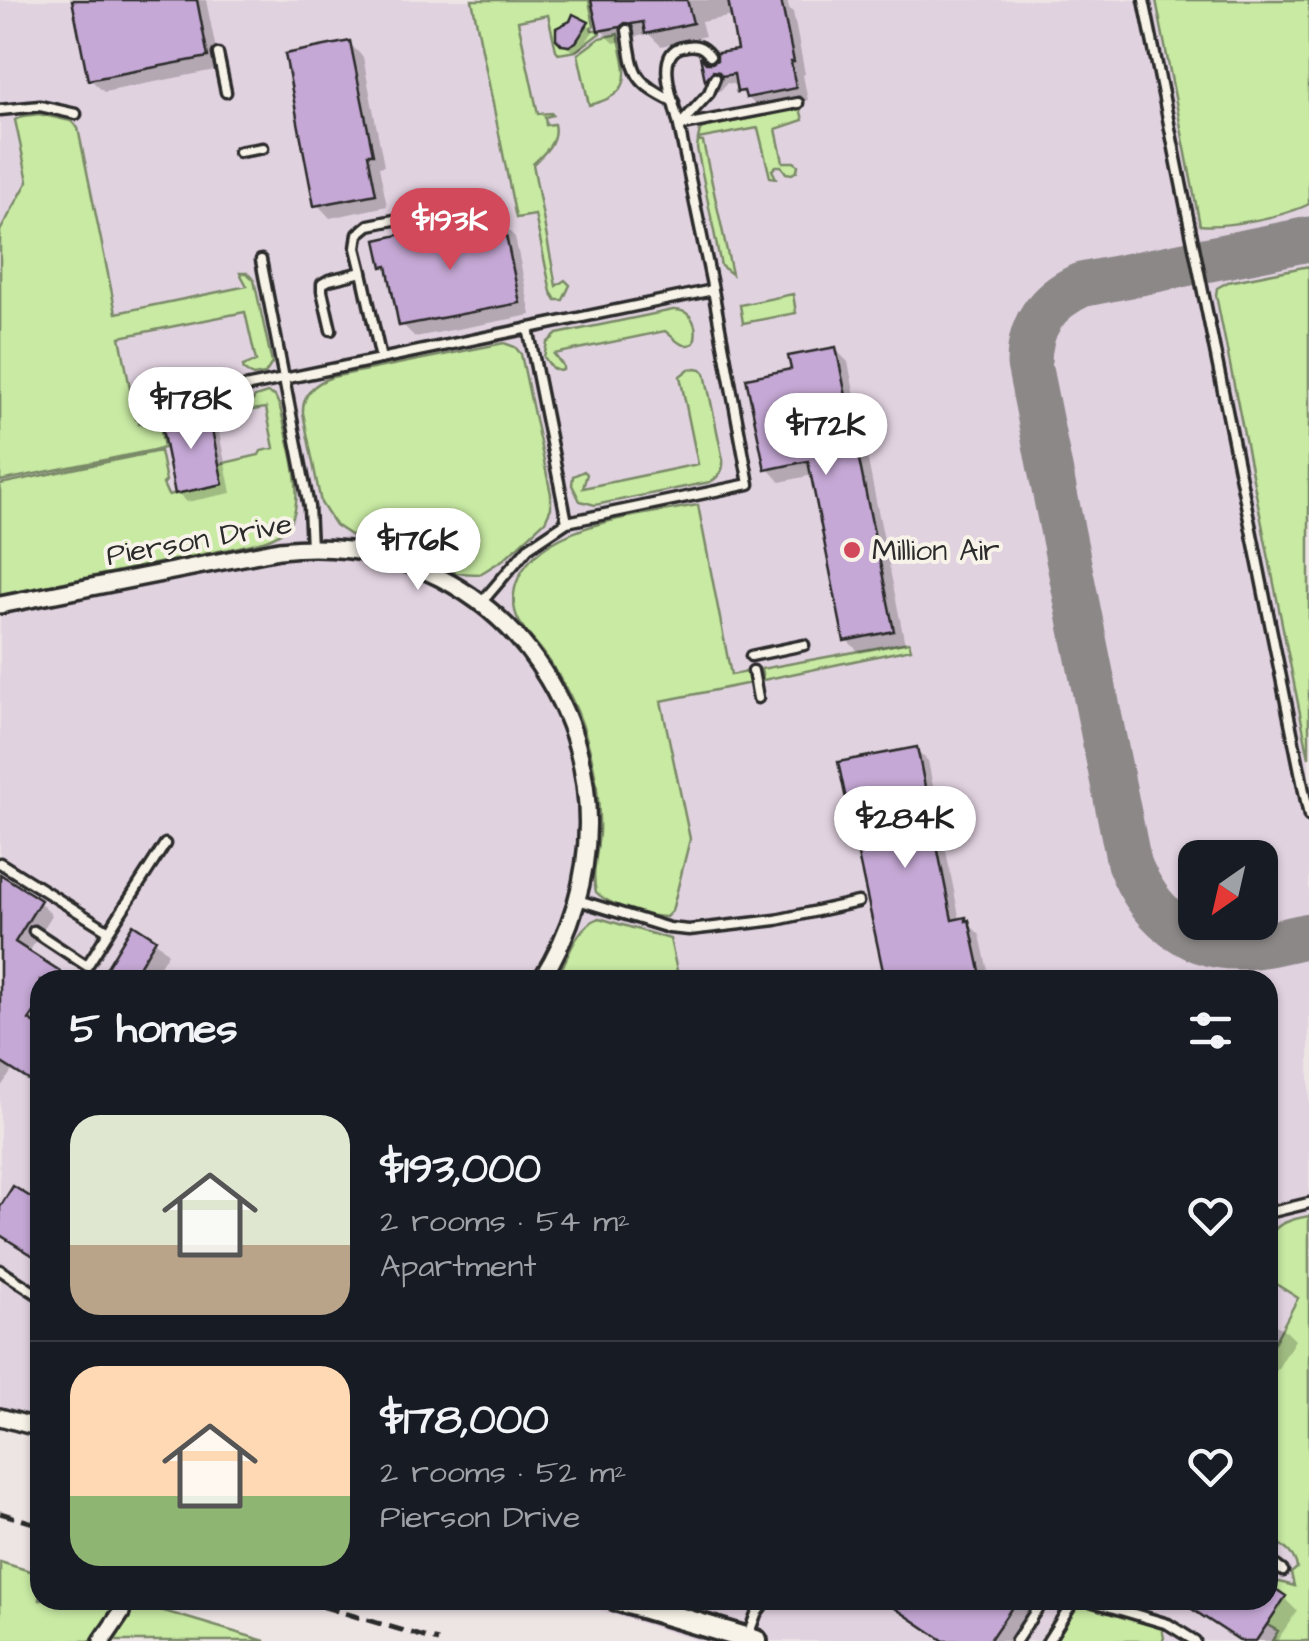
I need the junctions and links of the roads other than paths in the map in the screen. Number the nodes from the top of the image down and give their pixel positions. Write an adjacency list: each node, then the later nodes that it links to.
1 (1144, 0): 31 (lane)
2 (626, 30): 7 (lane)
3 (218, 54): 6 (lane)
4 (710, 56): 7 (lane)
5 (715, 78): 11 (lane)
6 (226, 92)
7 (674, 102): 11 (lane)
8 (798, 103): 11 (lane)
9 (0, 110): 10 (lane)
10 (76, 114)
11 (679, 126): 17 (lane)
12 (263, 148): 13 (lane)
13 (239, 152)
14 (399, 219): 16 (lane)
15 (261, 260): 21 (lane)
16 (362, 272): 19 (lane); 20 (lane)
17 (713, 290): 18 (lane); 23 (lane)
18 (528, 328): 20 (lane); 23 (lane)
19 (331, 330)
20 (381, 359): 21 (lane)
21 (283, 379): 22 (lane); 24 (lane)
22 (235, 389)
23 (567, 522): 25 (lane)
24 (311, 547): 25 (street, Pierson Drive); 26 (street, Pierson Drive)
25 (480, 604): 34 (street, Pierson Drive)
26 (0, 605)
27 (804, 645): 28 (lane)
28 (750, 656)
29 (753, 671): 30 (lane)
30 (758, 698)
31 (1309, 816)
32 (165, 844): 37 (lane)
33 (0, 863): 37 (lane)
34 (578, 900): 35 (lane); 38 (street, Pierson Drive)
35 (858, 902)
36 (34, 932): 37 (lane)
37 (109, 932)
38 (548, 970)
39 (1309, 1204): 40 (lane)
40 (1278, 1211)
41 (0, 1270): 42 (lane)
42 (30, 1290)
43 (0, 1416): 44 (street)
44 (30, 1425)
45 (1278, 1567): 46 (lane)
46 (1284, 1571)
47 (652, 1610): 53 (street)
48 (759, 1610): 53 (lane)
49 (1036, 1610): 55 (lane)
50 (1068, 1610): 56 (lane)
51 (1121, 1610): 57 (lane)
52 (121, 1614): 54 (street)
53 (752, 1640)
54 (102, 1641)
55 (1016, 1641)
56 (1048, 1641)
57 (1195, 1641)

